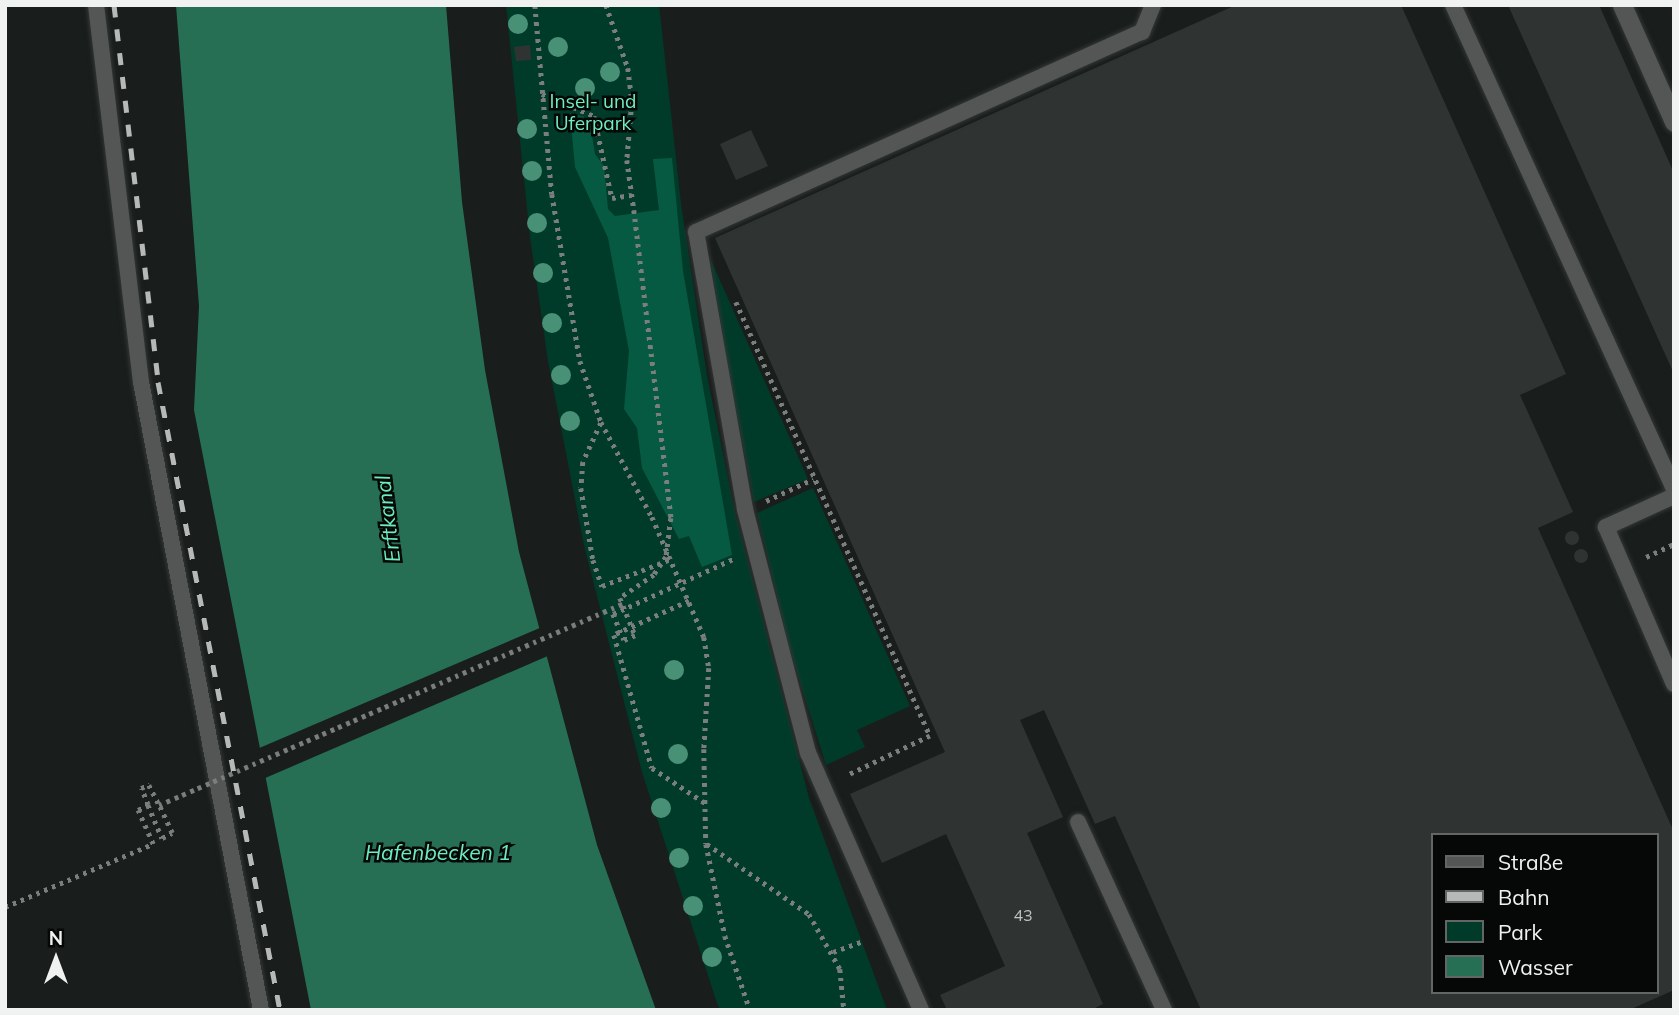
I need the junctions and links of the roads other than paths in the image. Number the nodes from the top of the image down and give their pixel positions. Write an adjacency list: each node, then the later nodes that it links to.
1 (96, 5): 10 (lane)
2 (1153, 5): 11 (lane)
3 (1453, 5): 6 (lane)
4 (1622, 5): 5 (street)
5 (1674, 122)
6 (1674, 489)
7 (1674, 496): 8 (lane)
8 (1674, 684)
9 (1078, 822): 12 (lane)
10 (261, 1010)
11 (921, 1010)
12 (1164, 1010)

